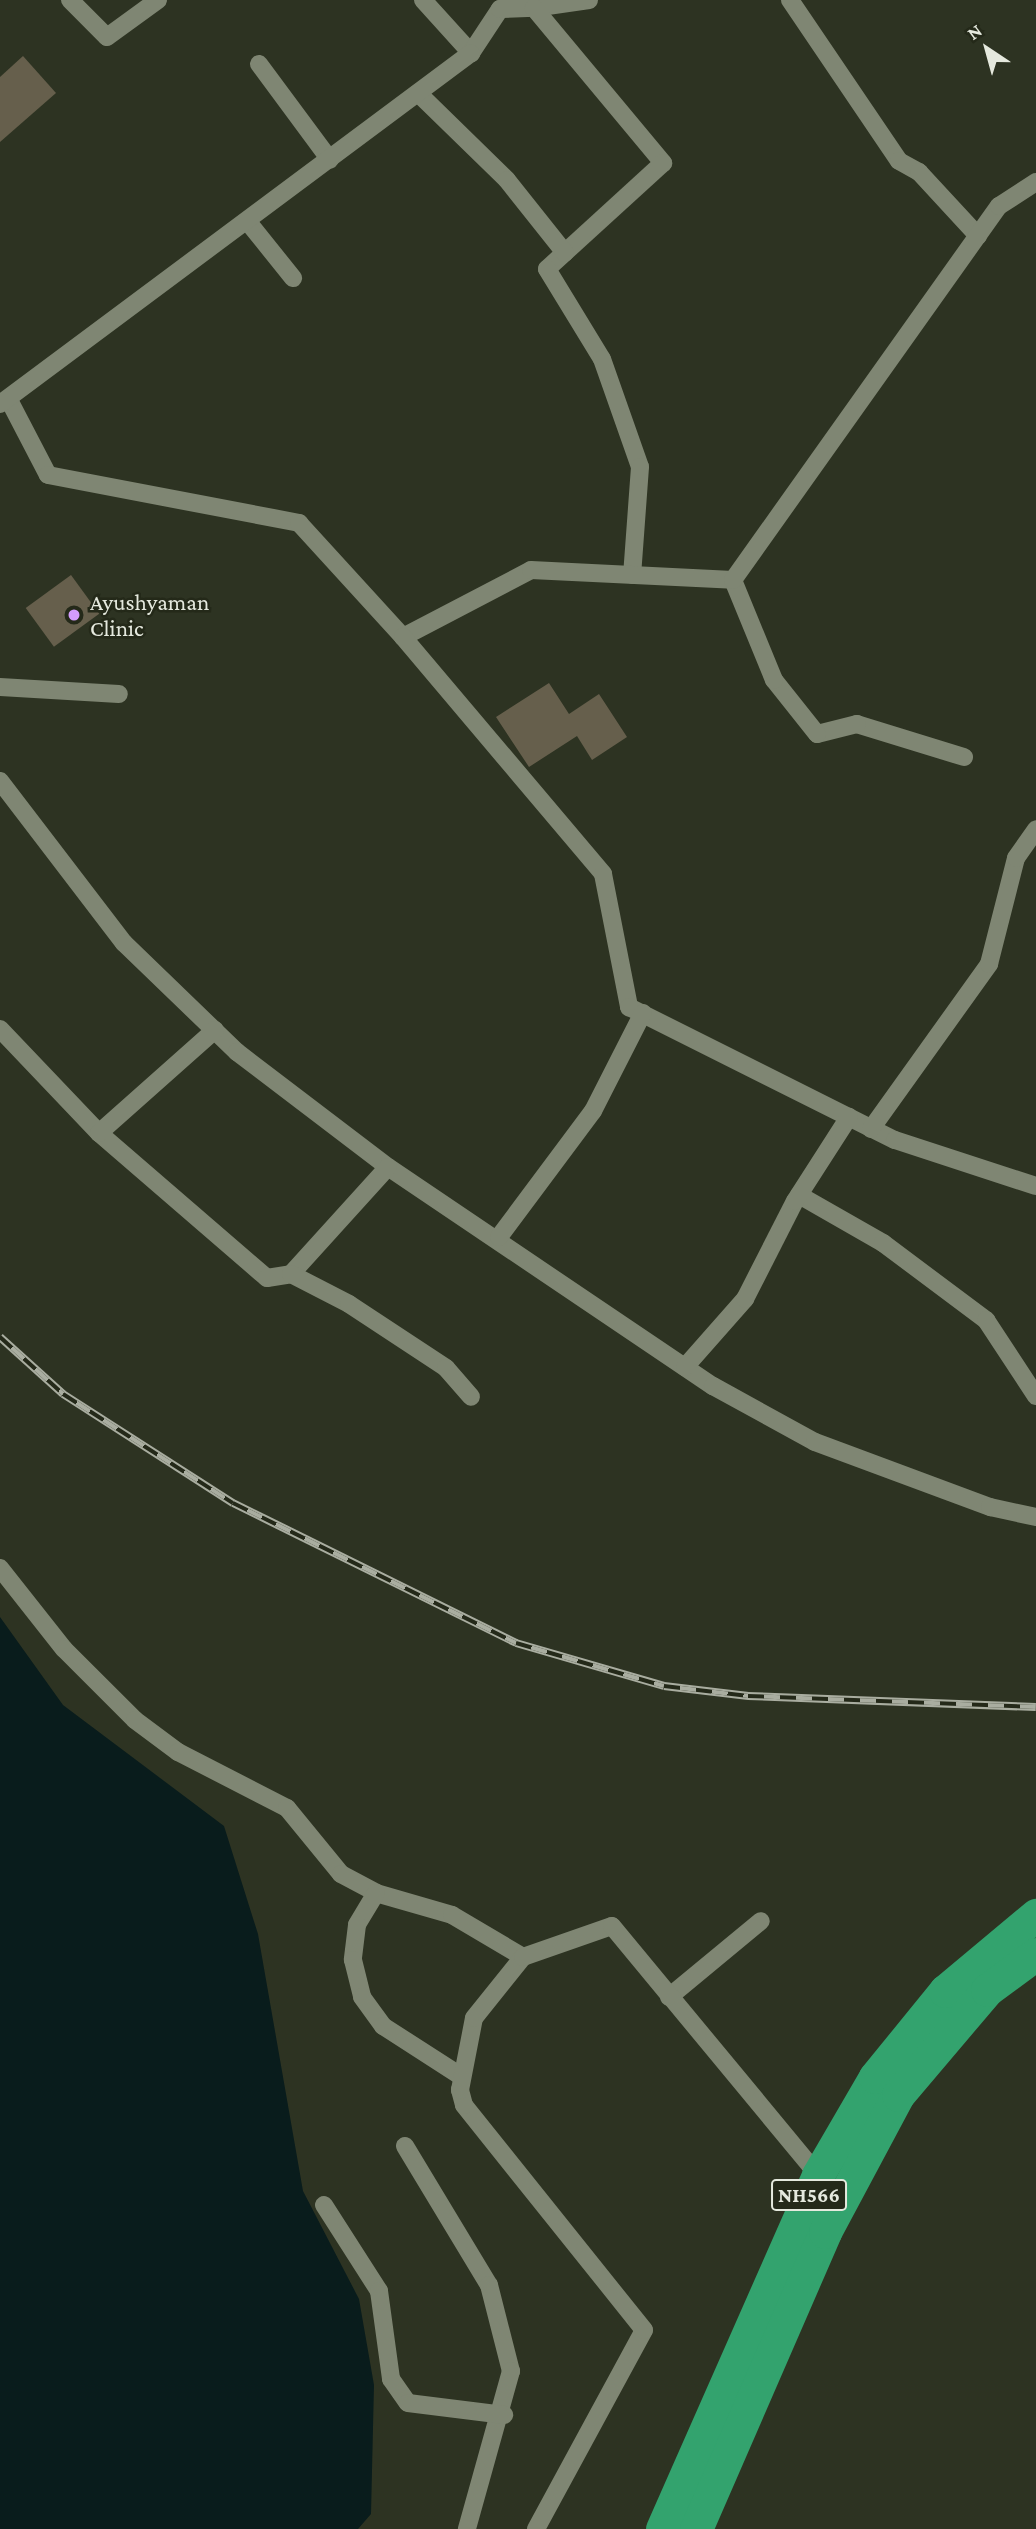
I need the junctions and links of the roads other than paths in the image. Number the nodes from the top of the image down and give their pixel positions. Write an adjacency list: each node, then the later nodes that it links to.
1 (70, 0): 2 (street)
2 (158, 0)
3 (423, 0): 8 (street)
4 (589, 0): 7 (street)
5 (790, 0): 14 (street)
6 (503, 4): 7 (street); 8 (street)
7 (534, 8): 15 (street)
8 (471, 53): 10 (street)
9 (259, 64): 11 (street)
10 (418, 93): 11 (street); 15 (street)
11 (330, 160): 13 (street)
12 (1036, 181): 14 (street)
13 (248, 222): 16 (street); 17 (street)
14 (978, 236): 19 (street)
15 (565, 253): 18 (street)
16 (293, 278)
17 (5, 403): 20 (street)
18 (632, 575): 19 (street); 20 (street)
19 (733, 580): 23 (street)
20 (403, 637): 26 (street)
21 (0, 687): 22 (street)
22 (119, 694)
23 (964, 757)
24 (0, 781): 28 (street)
25 (1036, 829): 30 (street)
26 (643, 1013): 29 (street); 35 (street)
27 (0, 1029): 31 (street)
28 (215, 1030): 31 (street); 32 (street)
29 (849, 1117): 30 (street); 34 (street)
30 (871, 1129): 33 (street)
31 (99, 1133): 36 (street)
32 (388, 1167): 35 (street); 36 (street)
33 (1036, 1186)
34 (799, 1195): 37 (street); 38 (street)
35 (499, 1237): 37 (street)
36 (291, 1274): 39 (street)
37 (685, 1367): 40 (street)
38 (1036, 1396)
39 (471, 1397)
40 (1036, 1517)
41 (0, 1568): 42 (street)
42 (376, 1893): 46 (street); 48 (street)
43 (1036, 1915): 50 (highway, NH566)
44 (761, 1921): 47 (street)
45 (1036, 1954): 56 (highway, NH566)
46 (523, 1957): 47 (street); 48 (street)
47 (669, 1997): 50 (street)
48 (462, 2077): 54 (street)
49 (405, 2146): 52 (street)
50 (818, 2175): 55 (highway, NH566)
51 (324, 2205): 52 (street)
52 (504, 2415): 53 (street)
53 (467, 2529)
54 (536, 2529)
55 (662, 2529)
56 (696, 2529)

